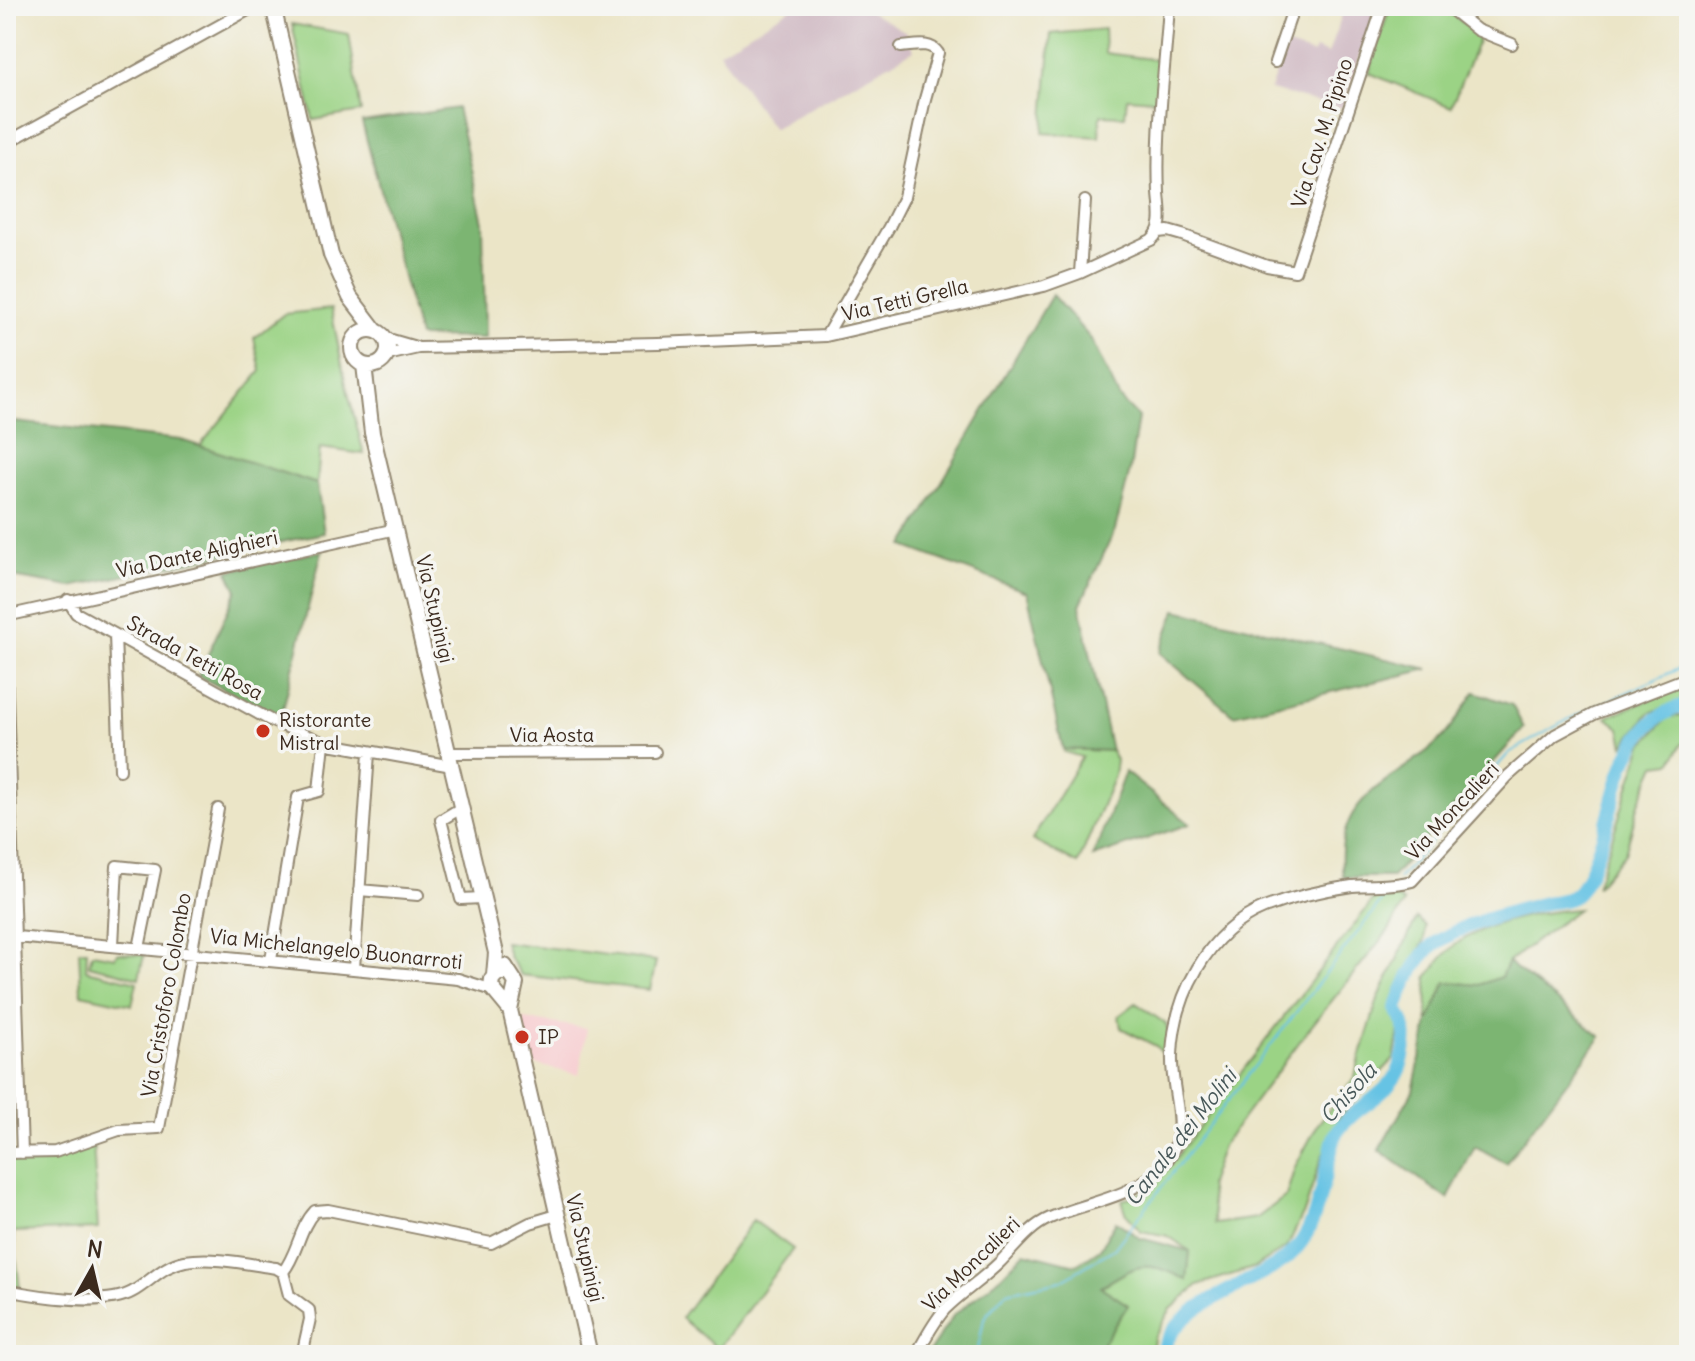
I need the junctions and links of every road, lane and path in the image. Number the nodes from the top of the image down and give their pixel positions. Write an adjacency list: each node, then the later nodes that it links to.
1 (255, 6): 10 (street)
2 (273, 6): 14 (street, Via Stupinigi)
3 (1169, 6): 12 (street)
4 (1294, 6): 9 (street)
5 (1383, 6): 12 (street, Via Cav. M. Pipino)
6 (1447, 6): 7 (street)
7 (1512, 44)
8 (901, 47): 16 (street)
9 (1275, 62)
10 (6, 143)
11 (1085, 201): 13 (street)
12 (1158, 232): 13 (street, Via Tetti Grella)
13 (1080, 273): 16 (street, Via Tetti Grella)
14 (350, 297): 15 (street, Via Stupinigi); 17 (street, Via Stupinigi)
15 (381, 334): 17 (street); 18 (street, Via Tetti Grella); 19 (street, Via Stupinigi)
16 (826, 336): 18 (street, Via Tetti Grella)
17 (355, 339): 20 (street, Via Stupinigi)
18 (418, 348): 19 (street, Via Tetti Grella)
19 (384, 359): 20 (street); 21 (street, Via Stupinigi)
20 (364, 365): 21 (street, Via Stupinigi)
21 (370, 418): 22 (street, Via Stupinigi)
22 (396, 529): 23 (street, Via Dante Alighieri); 31 (street, Via Stupinigi)
23 (68, 600): 24 (street, Via Dante Alighieri); 25 (street, Strada Tetti Rosa)
24 (6, 616)
25 (115, 635): 28 (street, Strada Tetti Rosa); 32 (street)
26 (6, 663): 38 (street)
27 (1689, 677): 52 (street, Via Moncalieri)
28 (324, 743): 30 (street, Strada Tetti Rosa); 42 (street)
29 (655, 752): 31 (street, Via Aosta)
30 (369, 753): 31 (street, Strada Tetti Rosa); 35 (street)
31 (450, 760): 33 (street, Via Stupinigi)
32 (120, 770)
33 (461, 808): 37 (street, Via Stupinigi); 37 (street)
34 (218, 809): 41 (street, Via Cristoforo Colombo)
35 (359, 890): 36 (street); 43 (street)
36 (418, 895)
37 (482, 898): 44 (street, Via Stupinigi)
38 (11, 937): 39 (street, Via Michelangelo Buonarroti); 46 (street)
39 (113, 945): 40 (street, Via Michelangelo Buonarroti); 40 (street)
40 (139, 948): 41 (street, Via Michelangelo Buonarroti)
41 (192, 952): 42 (street, Via Michelangelo Buonarroti); 46 (street, Via Cristoforo Colombo)
42 (271, 960): 43 (street, Via Michelangelo Buonarroti)
43 (354, 968): 44 (street, Via Michelangelo Buonarroti)
44 (500, 984): 47 (street, Via Stupinigi)
45 (6, 1153): 46 (street, Via Cristoforo Colombo)
46 (22, 1153)
47 (557, 1215): 48 (street); 51 (street, Via Stupinigi)
48 (283, 1272): 49 (street); 50 (street)
49 (6, 1290)
50 (302, 1355)
51 (590, 1355)
52 (916, 1355)

